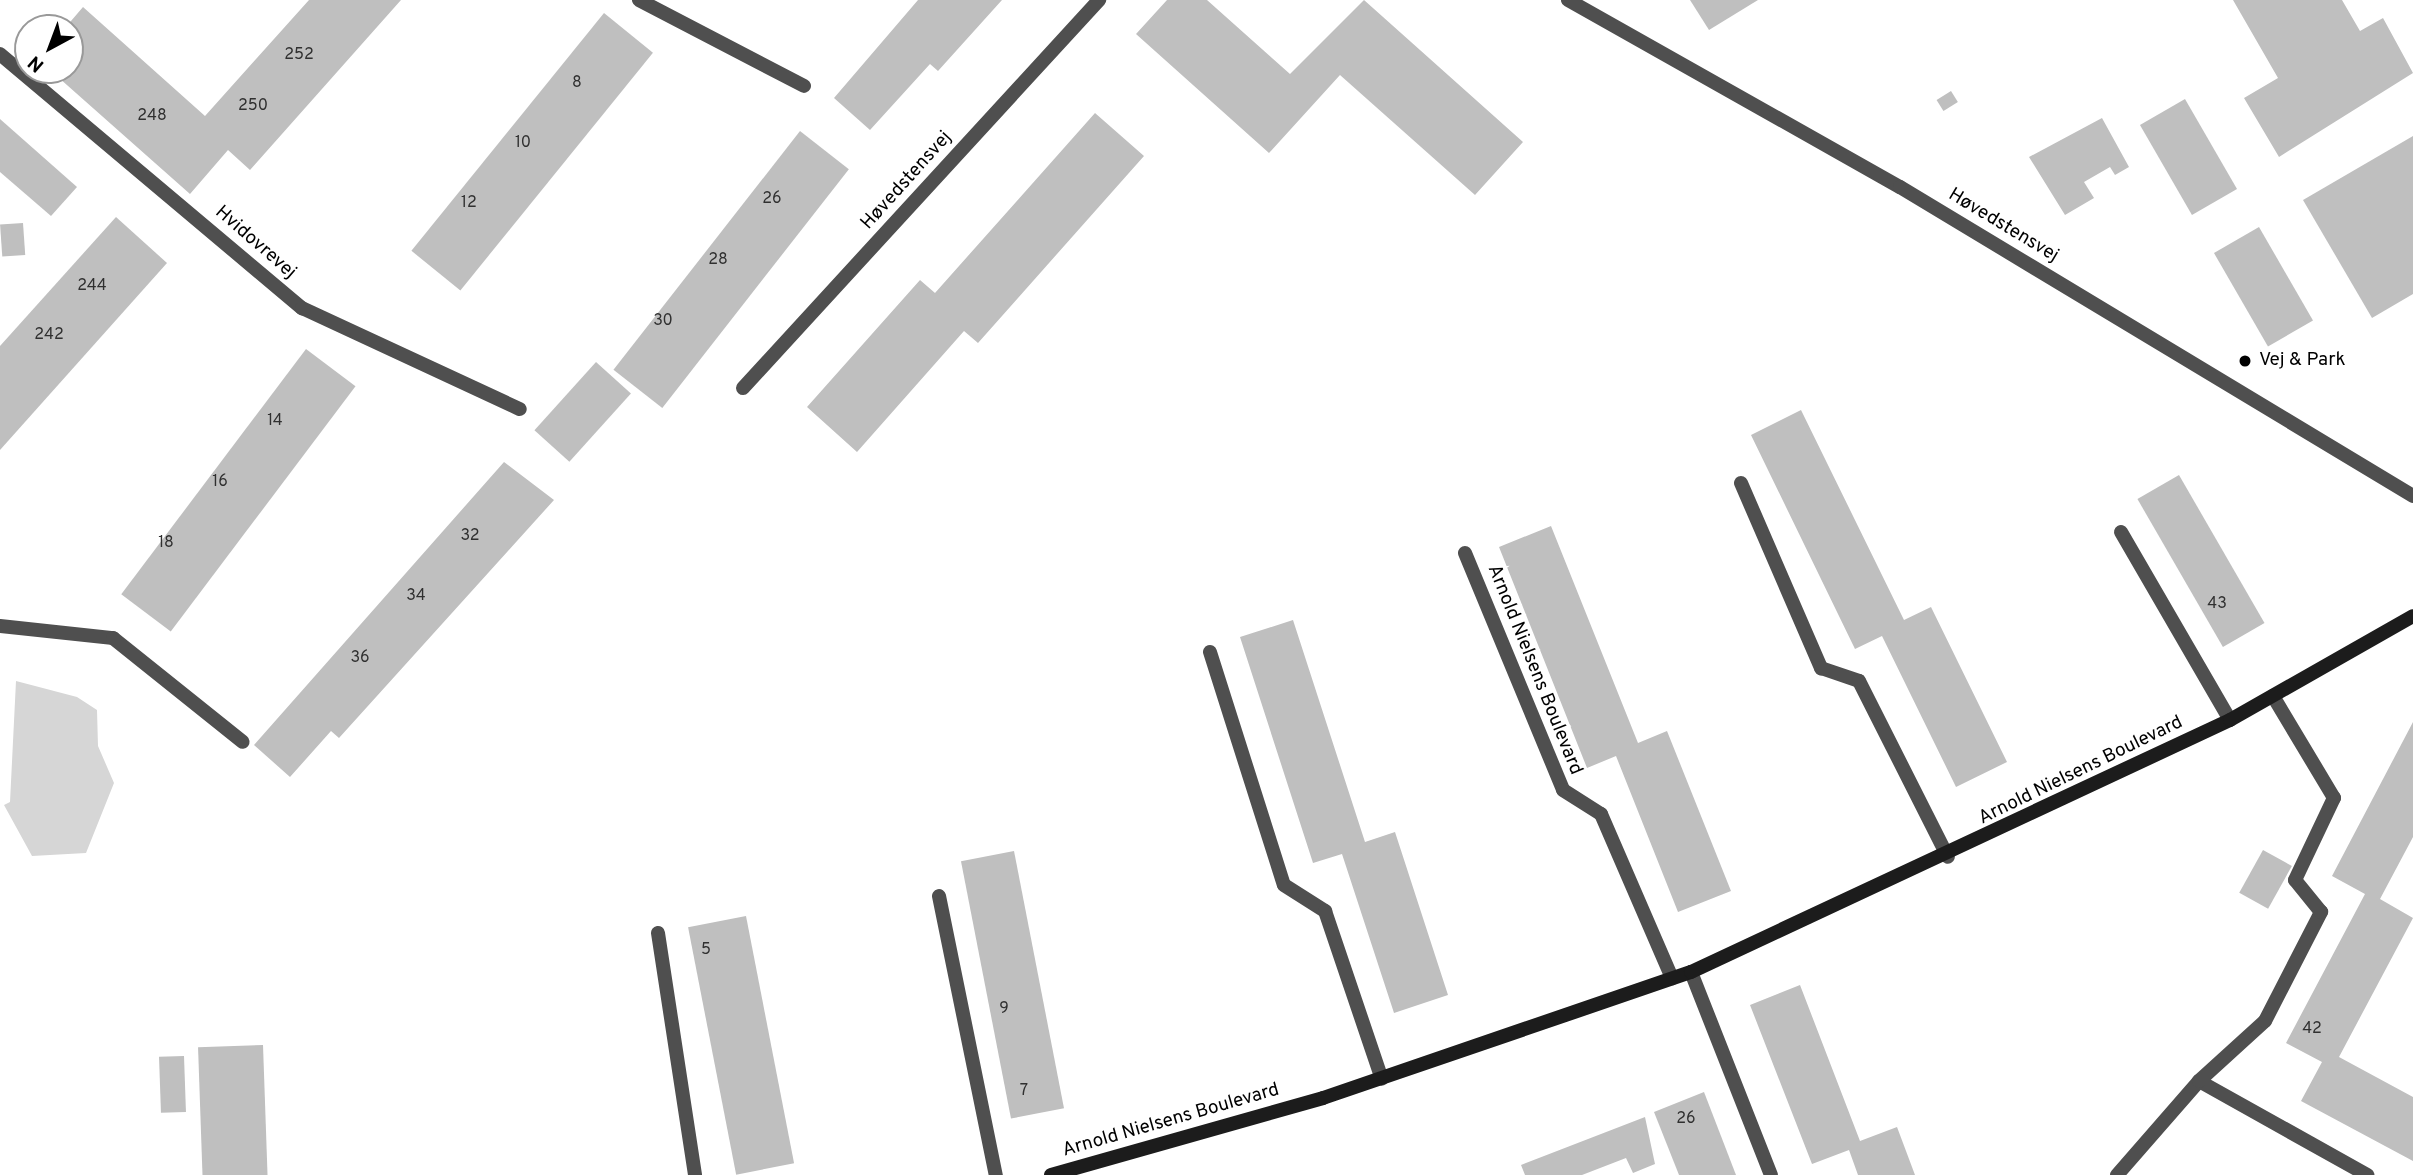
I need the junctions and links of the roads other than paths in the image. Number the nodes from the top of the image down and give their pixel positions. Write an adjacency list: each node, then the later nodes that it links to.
1 (639, 0): 5 (street)
2 (1099, 0): 6 (street, Høvedstensvej)
3 (1568, 0): 9 (street, Høvedstensvej)
4 (0, 54): 7 (street, Hvidovrevej)
5 (804, 86)
6 (743, 388)
7 (520, 408)
8 (1741, 483): 18 (street)
9 (2413, 496)
10 (2120, 532): 16 (street)
11 (1465, 552): 22 (street, Arnold Nielsens Boulevard)
12 (2413, 616): 15 (street, Arnold Nielsens Boulevard)
13 (0, 626): 17 (street)
14 (1210, 652): 23 (street)
15 (2273, 696): 16 (street, Arnold Nielsens Boulevard); 24 (street)
16 (2230, 720): 18 (street, Arnold Nielsens Boulevard)
17 (243, 742)
18 (1948, 856): 21 (street, Arnold Nielsens Boulevard)
19 (939, 896): 26 (street)
20 (658, 933): 25 (street)
21 (1691, 972): 22 (street, Arnold Nielsens Boulevard); 28 (street)
22 (1672, 978): 23 (street, Arnold Nielsens Boulevard)
23 (1382, 1079): 27 (street, Arnold Nielsens Boulevard)
24 (2199, 1081): 29 (street); 30 (street)
25 (695, 1175)
26 (996, 1175)
27 (1051, 1175)
28 (1771, 1175)
29 (2117, 1175)
30 (2367, 1175)

